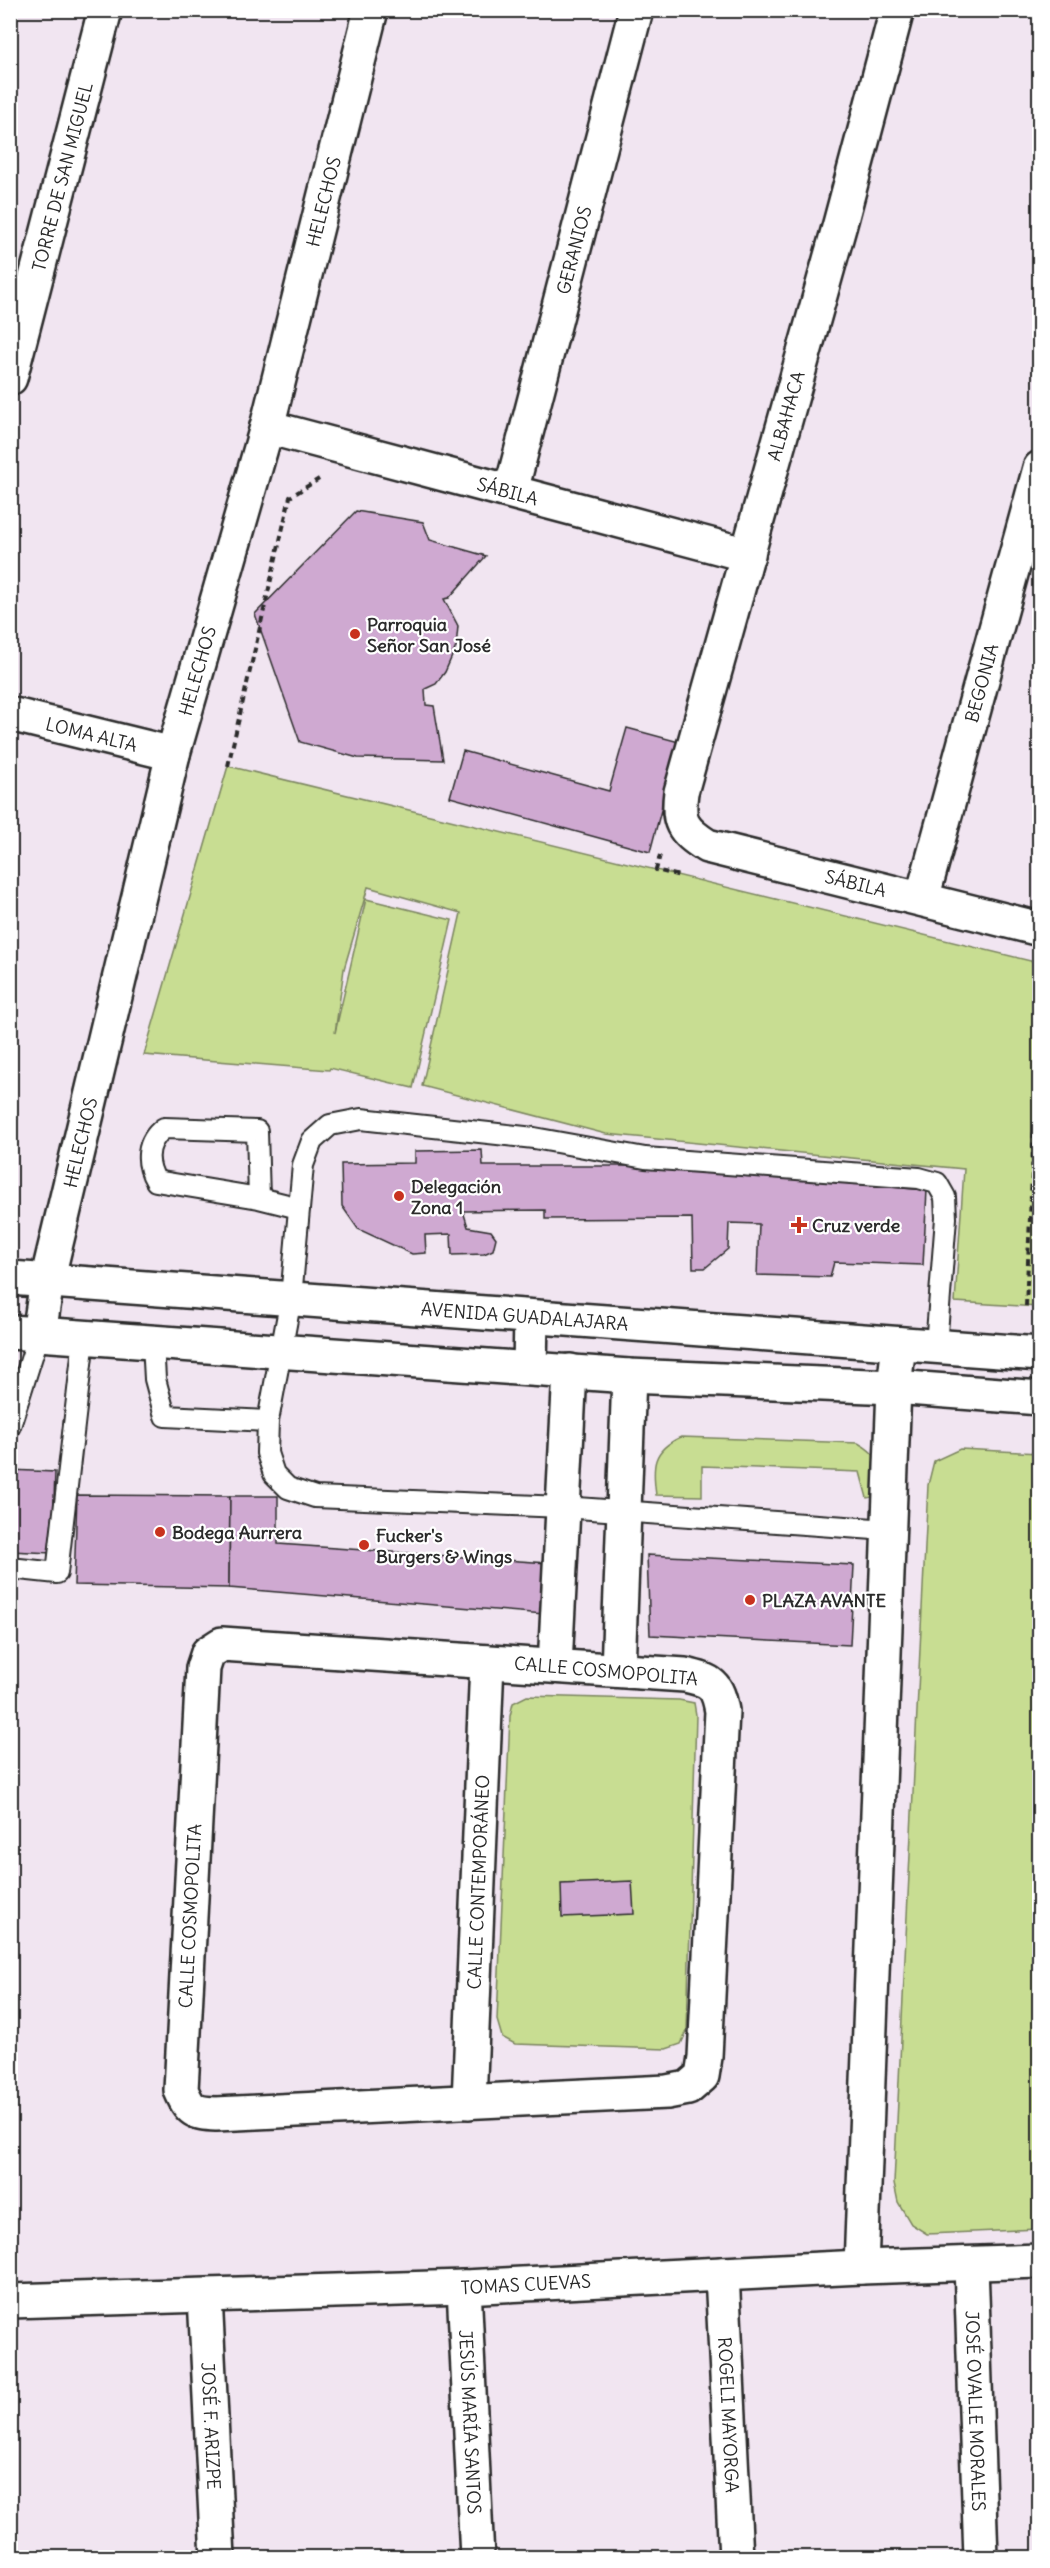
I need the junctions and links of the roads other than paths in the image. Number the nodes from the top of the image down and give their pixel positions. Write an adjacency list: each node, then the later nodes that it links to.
1 (105, 10): 5 (street, TORRE DE SAN MIGUEL)
2 (371, 10): 6 (street, HELECHOS)
3 (636, 10): 8 (street, GERANIOS)
4 (897, 10): 9 (street, ALBAHACA)
5 (10, 378)
6 (267, 427): 8 (street, SÁBILA); 11 (street, HELECHOS)
7 (1040, 468): 13 (street, BEGONIA)
8 (511, 491): 9 (street, SÁBILA)
9 (748, 555): 12 (street, ALBAHACA)
10 (10, 714): 11 (street, LOMA ALTA)
11 (173, 754): 18 (street, HELECHOS)
12 (672, 835): 13 (street, SÁBILA)
13 (921, 899): 14 (street, SÁBILA)
14 (1040, 929)
15 (259, 1198): 15 (lane); 16 (lane)
16 (299, 1208): 19 (lane); 25 (lane)
17 (10, 1278): 18 (street, AVENIDA GUADALAJARA)
18 (47, 1281): 19 (street, AVENIDA GUADALAJARA); 21 (street, HELECHOS)
19 (291, 1298): 20 (street, AVENIDA GUADALAJARA); 26 (lane)
20 (531, 1317): 24 (street, AVENIDA GUADALAJARA); 28 (street)
21 (25, 1333): 22 (street); 34 (lane)
22 (84, 1338): 23 (street); 38 (lane)
23 (153, 1342): 26 (street); 33 (lane)
24 (899, 1344): 25 (street, AVENIDA GUADALAJARA); 31 (street)
25 (936, 1346): 27 (street, AVENIDA GUADALAJARA)
26 (281, 1353): 28 (street); 33 (lane)
27 (1040, 1354)
28 (530, 1368): 29 (street)
29 (570, 1371): 30 (street); 35 (street)
30 (629, 1376): 31 (street); 36 (street)
31 (894, 1387): 32 (street); 37 (street)
32 (1040, 1398)
33 (268, 1421): 35 (lane)
34 (10, 1426)
35 (563, 1507): 36 (lane); 40 (street)
36 (624, 1512): 37 (lane); 41 (street)
37 (888, 1530): 45 (street)
38 (10, 1568)
39 (487, 1662): 40 (street, CALLE COSMOPOLITA); 42 (street, CALLE CONTEMPORÁNEO); 42 (street, CALLE COSMOPOLITA)
40 (555, 1666): 41 (street, CALLE COSMOPOLITA)
41 (618, 1670): 42 (street, CALLE COSMOPOLITA)
42 (469, 2102)
43 (1040, 2261): 44 (street, TOMAS CUEVAS)
44 (971, 2265): 45 (street, TOMAS CUEVAS); 53 (street, JOSÉ OVALLE MORALES)
45 (861, 2267): 46 (street, TOMAS CUEVAS)
46 (722, 2274): 47 (street, TOMAS CUEVAS); 52 (street, ROGELI MAYORGA)
47 (464, 2287): 48 (street, TOMAS CUEVAS); 51 (street, JESÚS MARÍA SANTOS)
48 (205, 2296): 49 (street, TOMAS CUEVAS); 50 (street, JOSÉ F. ARIZPE)
49 (10, 2301)
50 (218, 2558)
51 (477, 2558)
52 (736, 2558)
53 (981, 2558)

